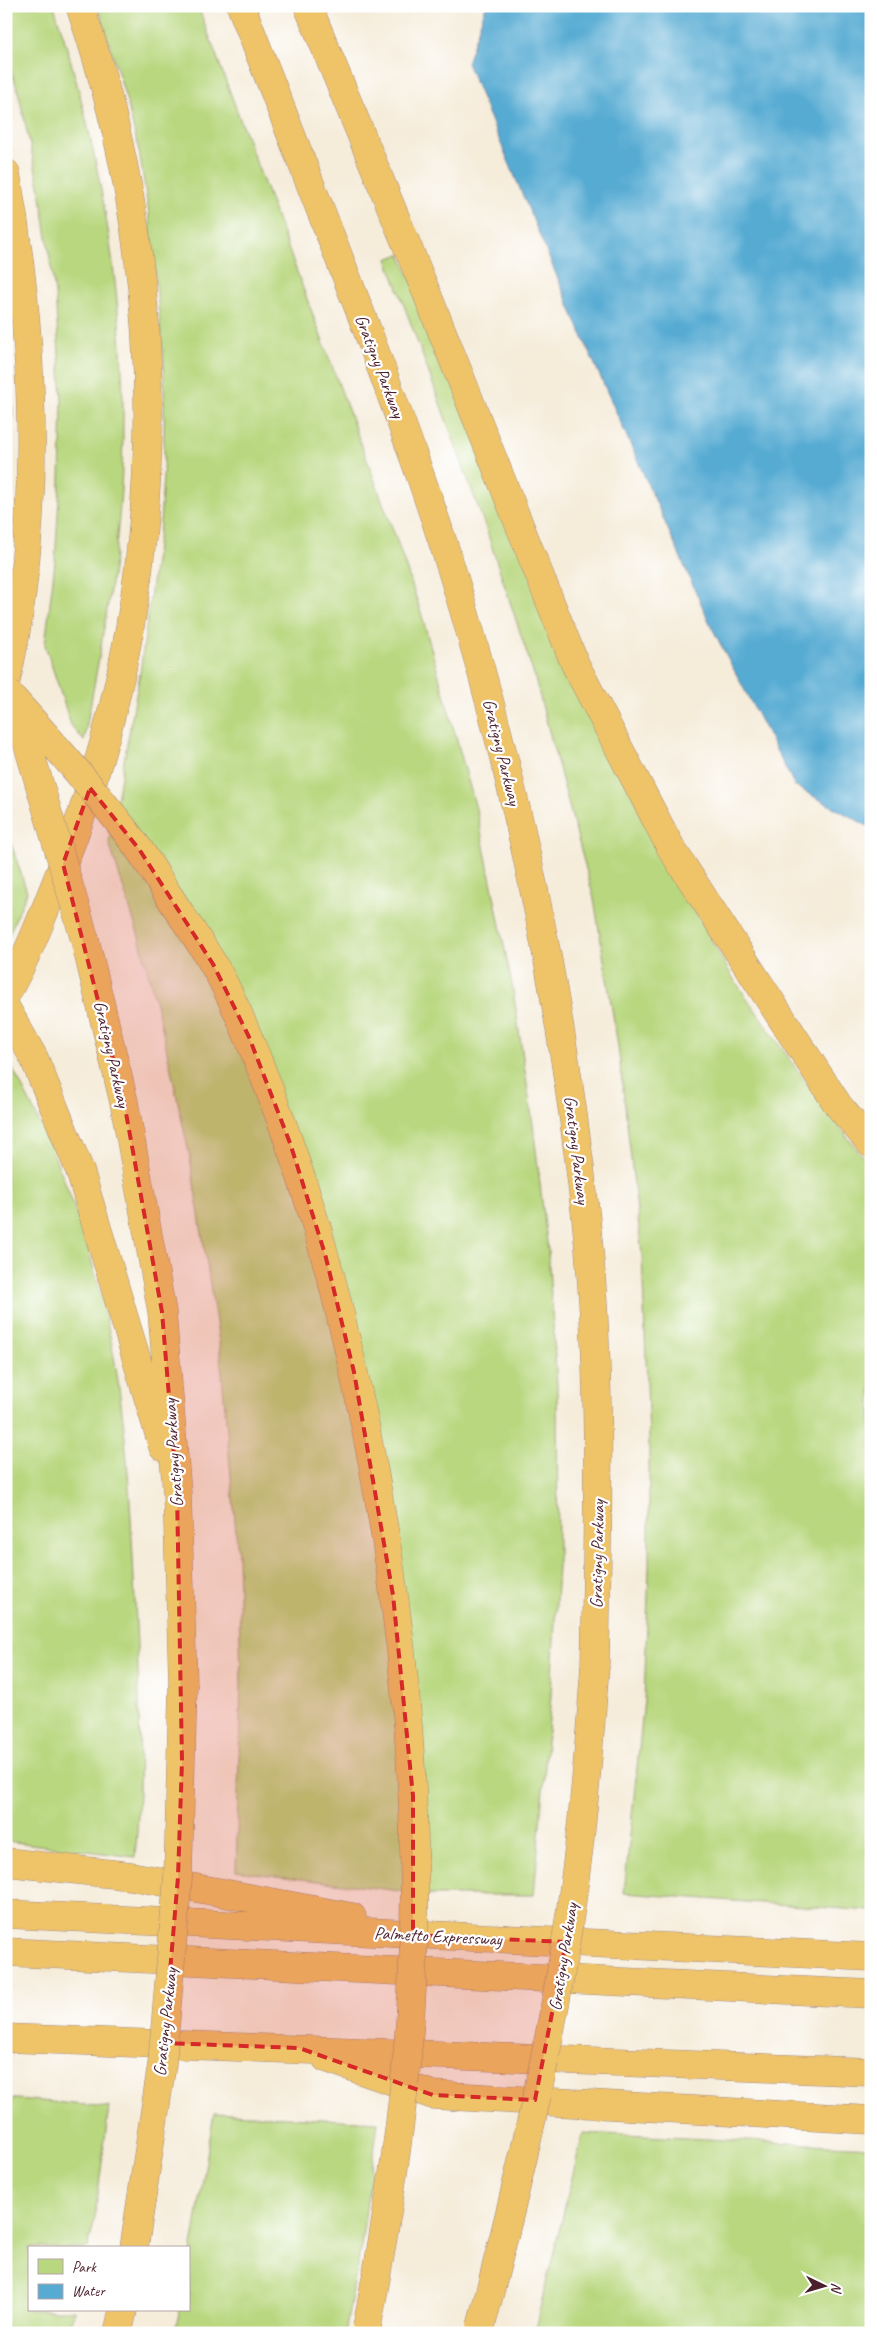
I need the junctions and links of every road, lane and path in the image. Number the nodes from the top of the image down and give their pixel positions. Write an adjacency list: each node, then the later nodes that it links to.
1 (80, 6): 8 (highway)
2 (241, 6): 24 (highway, Gratigny Parkway, bridge)
3 (308, 6): 10 (highway)
4 (6, 173): 6 (highway)
5 (6, 676): 11 (highway, Gratigny Parkway, bridge)
6 (6, 680)
7 (6, 691): 25 (highway, bridge)
8 (6, 994)
9 (6, 1008): 11 (highway)
10 (871, 1144)
11 (177, 1493): 22 (highway, Gratigny Parkway, bridge)
12 (6, 1862): 14 (highway)
13 (6, 1914): 14 (highway, Palmetto Expressway)
14 (457, 1937): 16 (highway, Palmetto Expressway)
15 (6, 1952): 17 (highway)
16 (871, 1957)
17 (871, 1994)
18 (6, 2038): 19 (highway)
19 (299, 2048): 20 (highway); 21 (highway)
20 (871, 2072)
21 (871, 2120)
22 (134, 2246)
23 (123, 2312): 26 (highway)
24 (480, 2329)
25 (366, 2330)
26 (118, 2333)

